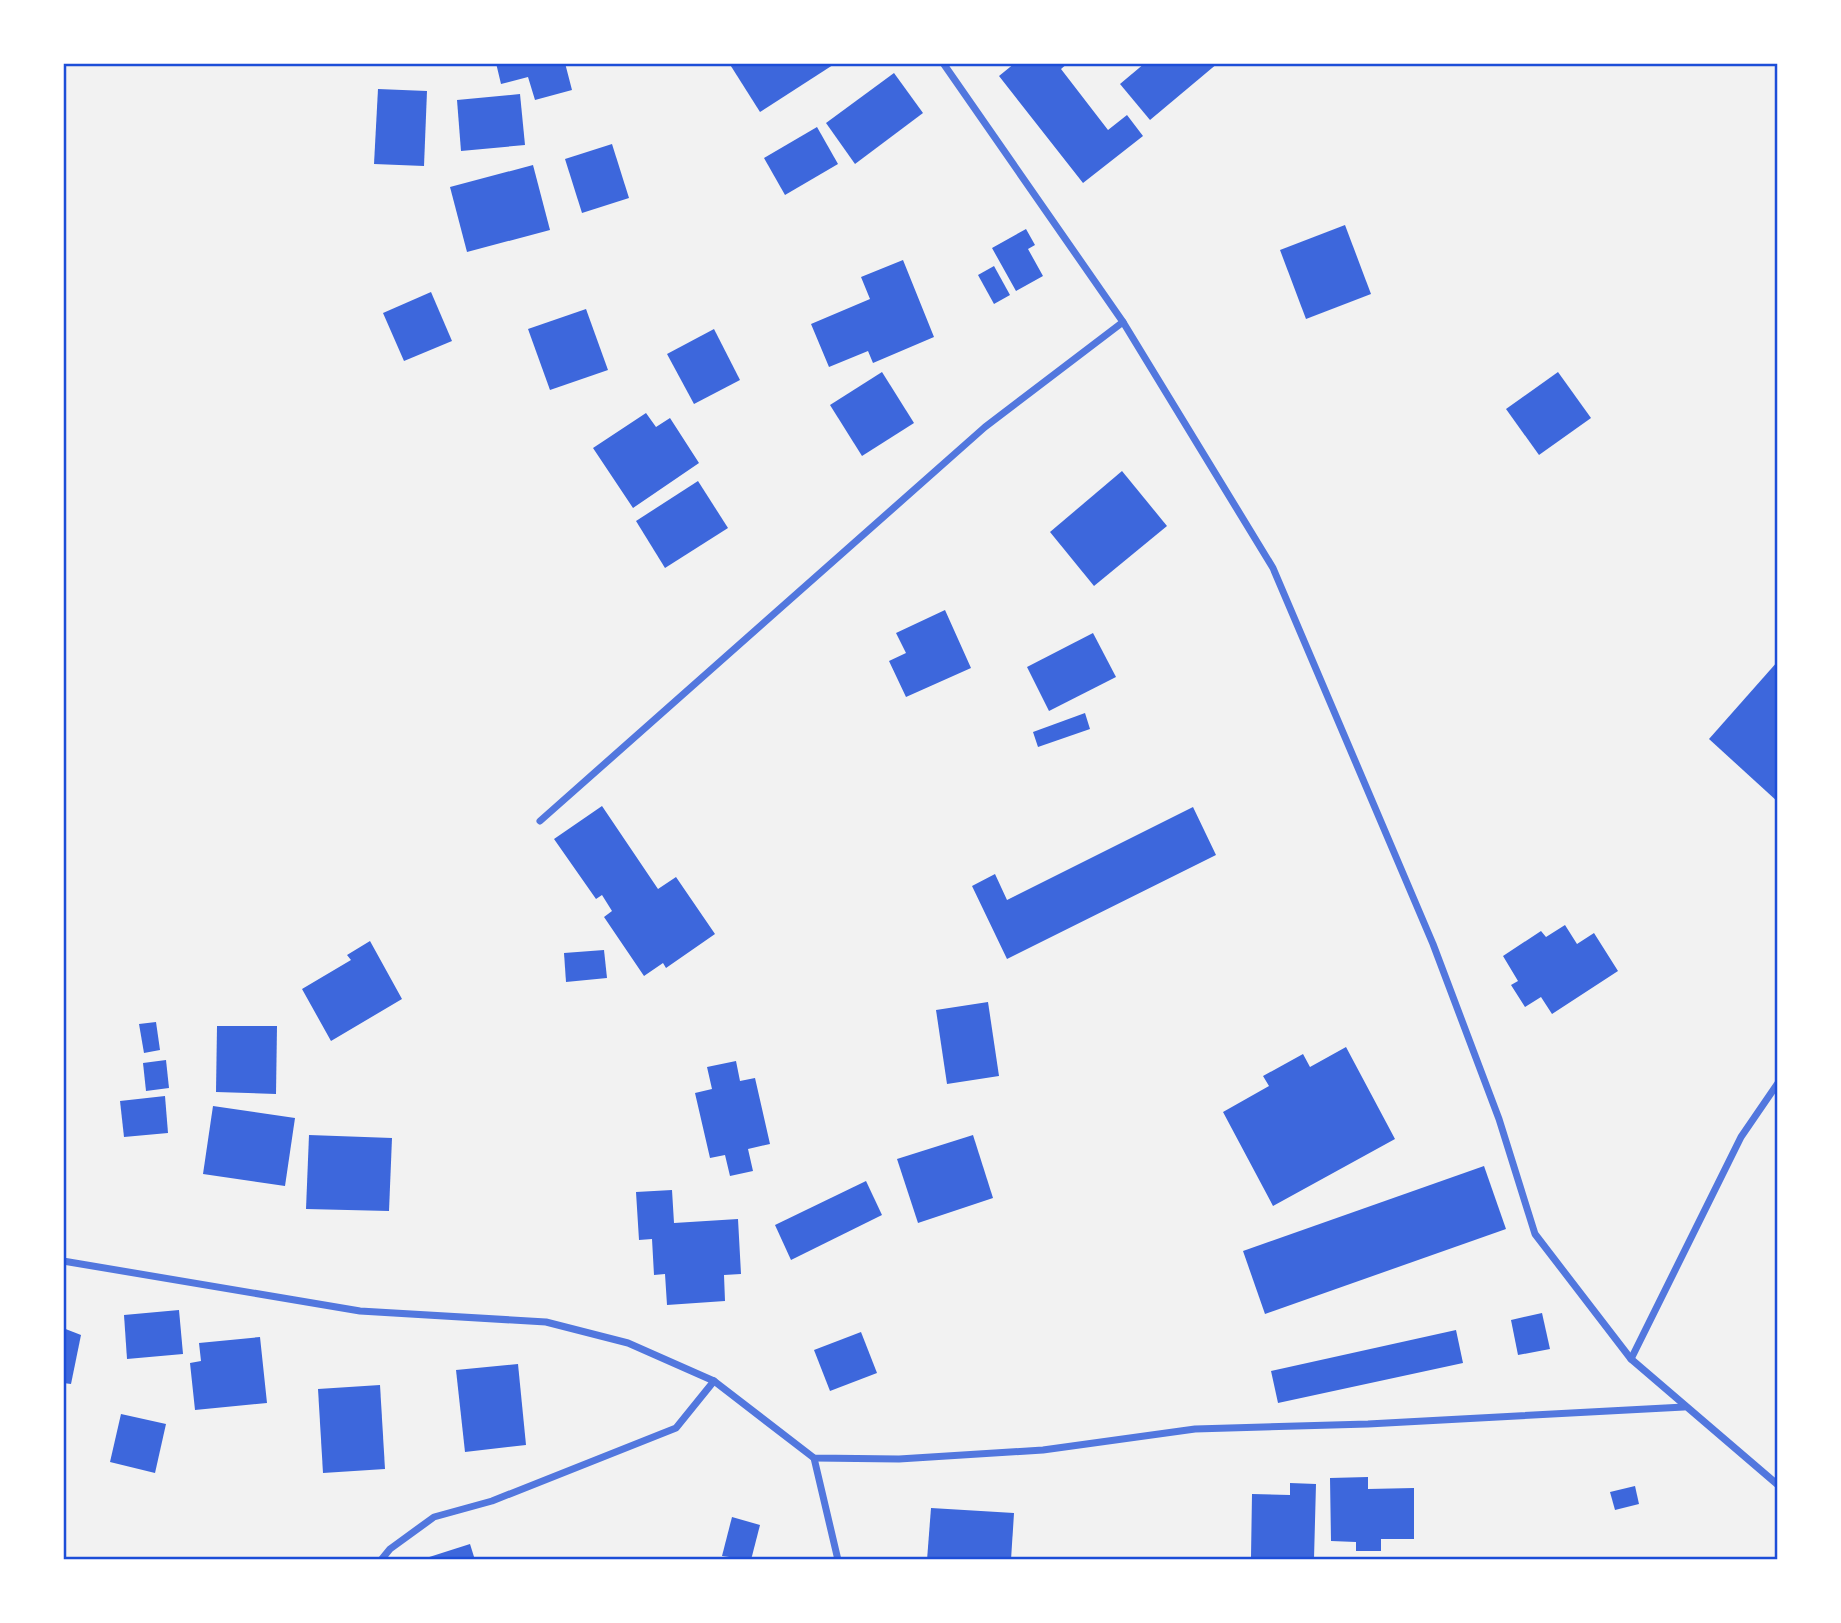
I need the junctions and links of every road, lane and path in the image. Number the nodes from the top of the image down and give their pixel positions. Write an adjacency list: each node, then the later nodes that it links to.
1 (943, 63): 2 (street)
2 (1123, 322): 3 (street); 6 (street)
3 (540, 821)
4 (1778, 1083): 6 (street)
5 (63, 1261): 7 (street)
6 (1631, 1359): 8 (street)
7 (714, 1381): 9 (street); 11 (street)
8 (1685, 1407): 9 (street); 10 (street)
9 (814, 1458): 12 (street)
10 (1778, 1485)
11 (382, 1560)
12 (838, 1560)

